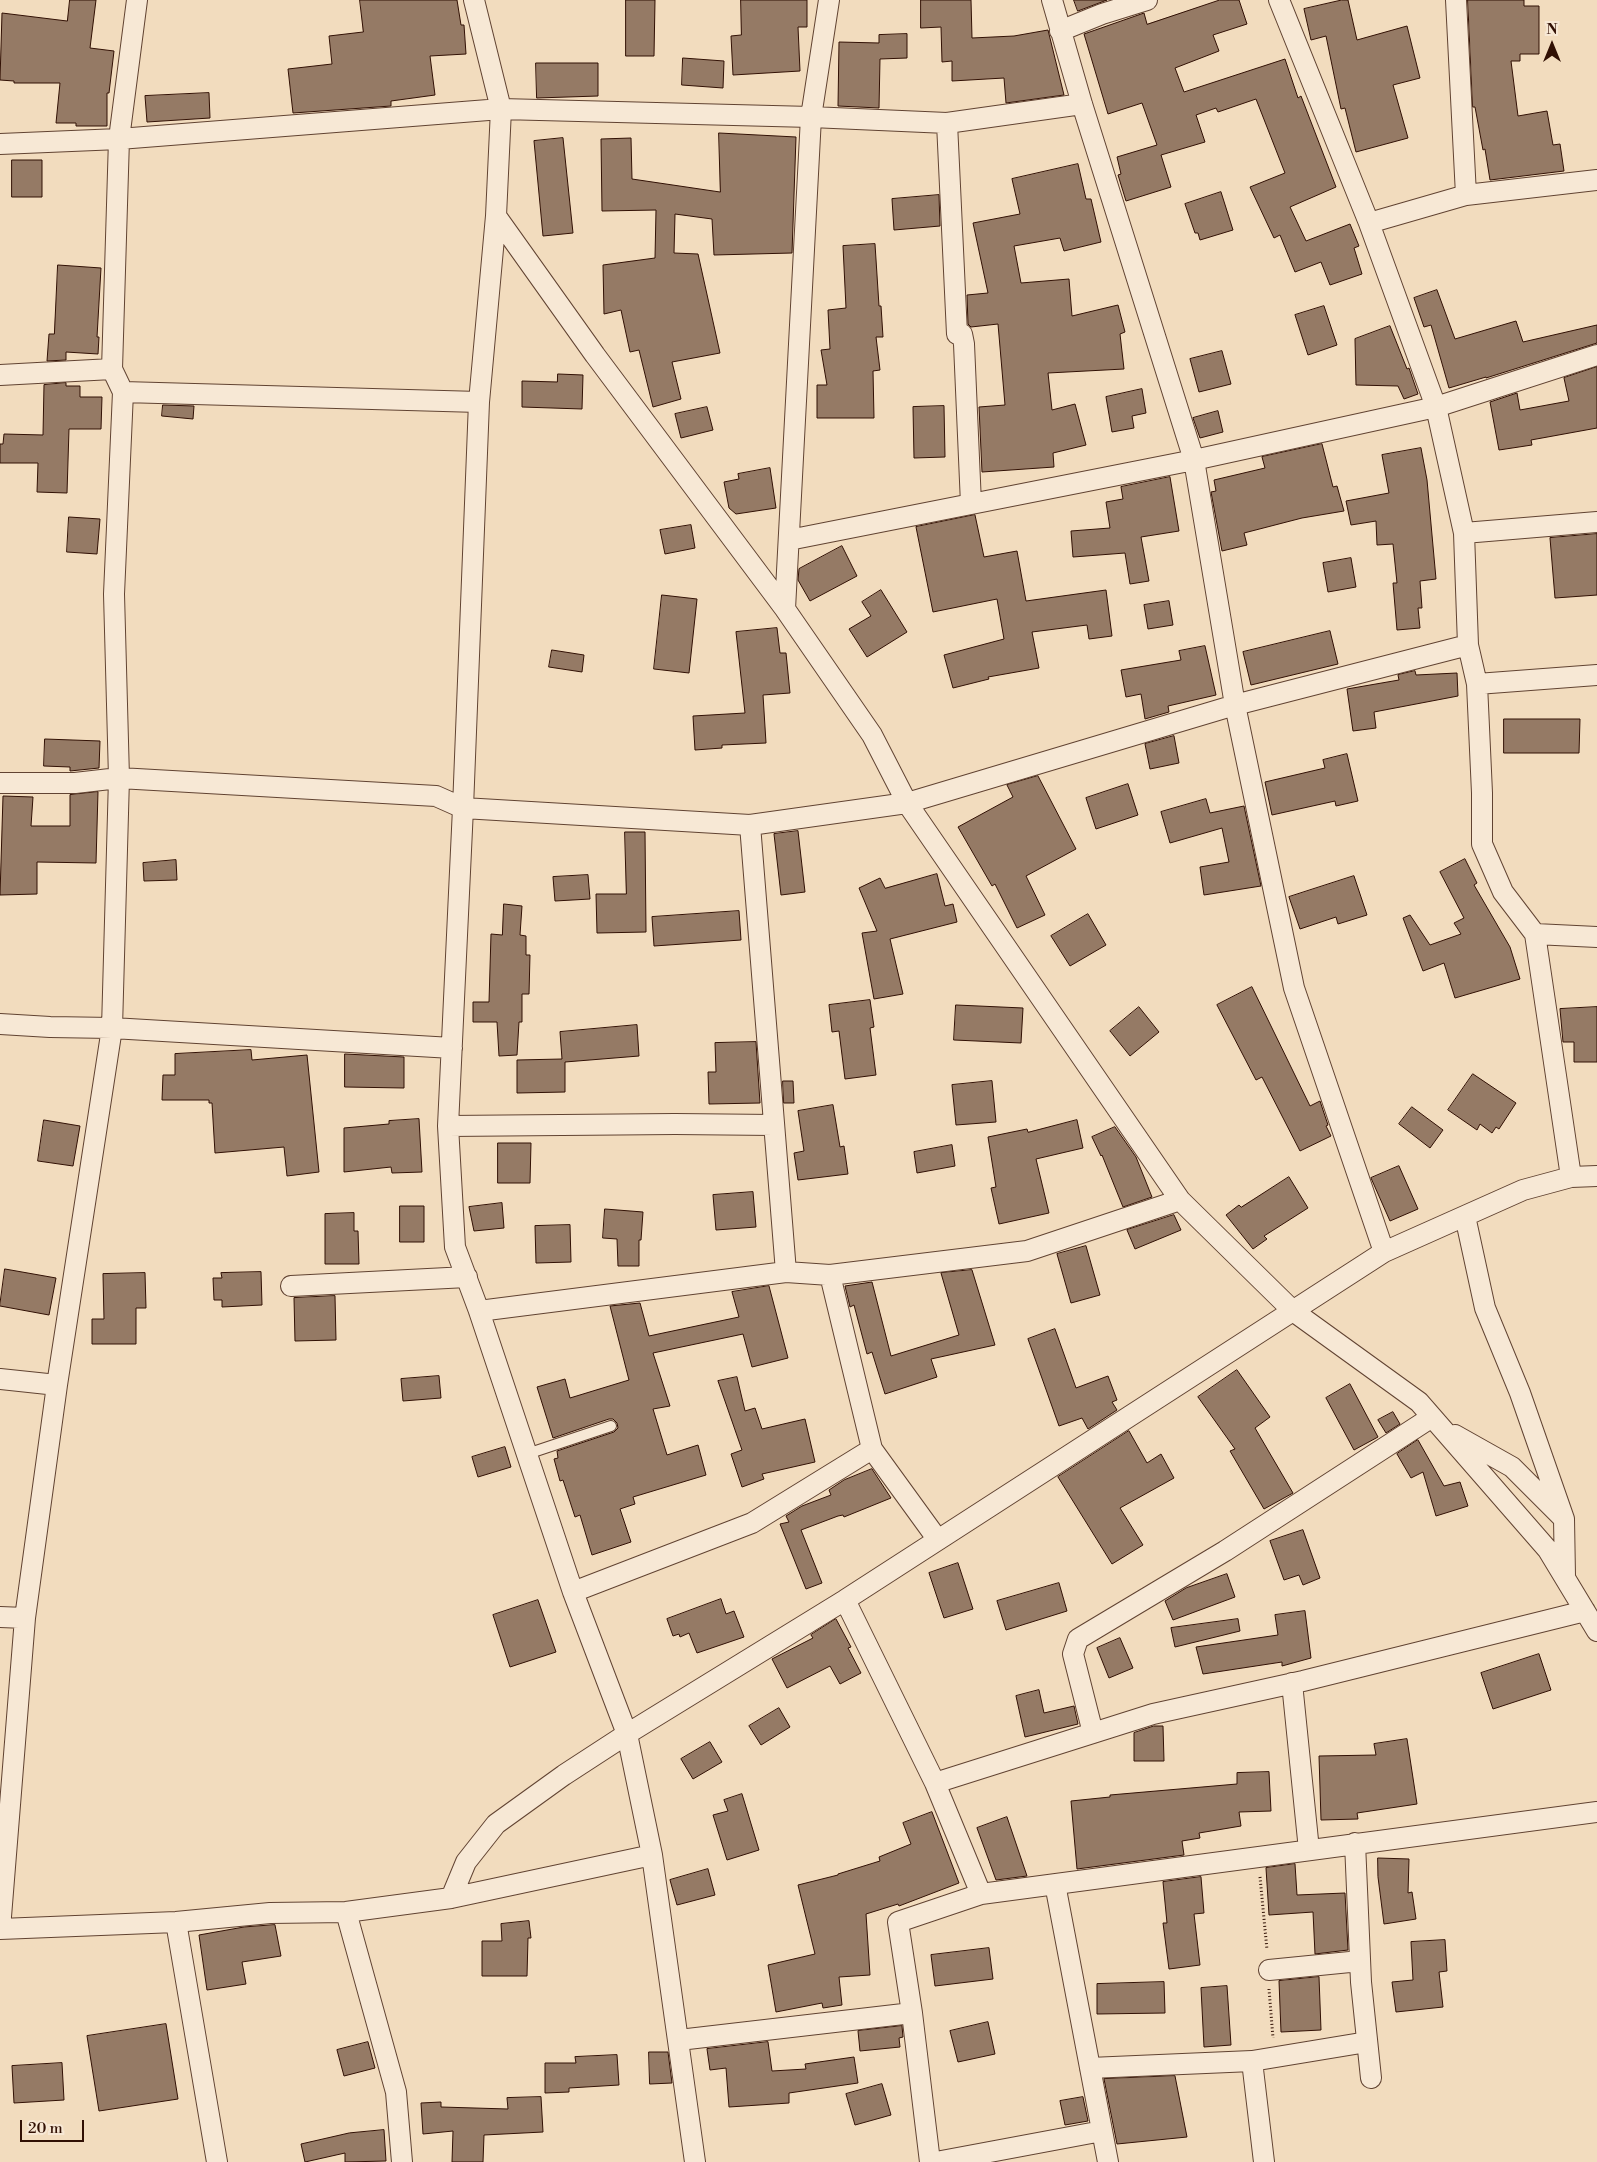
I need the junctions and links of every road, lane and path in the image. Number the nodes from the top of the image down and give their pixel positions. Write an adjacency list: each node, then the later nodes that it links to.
1 (137, 0): 13 (street)
2 (474, 0): 10 (street)
3 (829, 0): 11 (street)
4 (1052, 0): 8 (street)
5 (1147, 0): 8 (street)
6 (1279, 0): 18 (street)
7 (1456, 0): 16 (street)
8 (1060, 31): 9 (street)
9 (1082, 104): 12 (street); 25 (street)
10 (500, 108): 11 (street); 13 (street); 17 (street)
11 (811, 117): 12 (street); 29 (street)
12 (947, 124): 26 (street)
13 (119, 139): 14 (street); 20 (street)
14 (0, 144)
15 (1597, 180): 16 (street)
16 (1466, 195): 18 (street)
17 (496, 216): 23 (street); 30 (street)
18 (1369, 223): 24 (street)
19 (1597, 355): 24 (street)
20 (112, 368): 21 (street); 22 (street)
21 (0, 375)
22 (123, 392): 23 (street); 35 (street)
23 (479, 402): 38 (street)
24 (1436, 407): 25 (street); 28 (street)
25 (1194, 460): 26 (street); 34 (street)
26 (971, 504): 29 (street)
27 (1597, 522): 28 (street)
28 (1464, 533): 31 (street)
29 (789, 540): 30 (street)
30 (785, 609): 37 (street)
31 (1468, 645): 33 (street); 34 (street)
32 (1597, 675): 33 (street)
33 (1477, 684): 40 (street)
34 (1235, 705): 37 (street); 51 (street)
35 (119, 778): 36 (street); 38 (street); 43 (street)
36 (0, 783)
37 (907, 803): 39 (street); 49 (street)
38 (463, 808): 39 (street); 44 (street)
39 (750, 825): 45 (street)
40 (1535, 934): 41 (street); 48 (street)
41 (1597, 937)
42 (0, 1024): 43 (street)
43 (112, 1028): 44 (street); 59 (street)
44 (452, 1048): 46 (street)
45 (774, 1125): 46 (street); 52 (street)
46 (448, 1126): 54 (street)
47 (1597, 1176): 48 (street)
48 (1571, 1177): 50 (street)
49 (1180, 1200): 53 (street); 57 (street)
50 (1466, 1216): 51 (street); 64 (street)
51 (1384, 1252): 57 (street)
52 (786, 1272): 53 (street); 56 (street)
53 (830, 1275): 62 (street)
54 (467, 1277): 55 (street); 56 (street)
55 (291, 1286)
56 (479, 1311): 63 (street)
57 (1293, 1311): 60 (street); 65 (street)
58 (0, 1379): 59 (street)
59 (56, 1385): 71 (street)
60 (1437, 1422): 64 (street); 66 (street); 74 (street)
61 (611, 1426): 63 (lane)
62 (872, 1449): 65 (street); 67 (street)
63 (527, 1454): 67 (street)
64 (1564, 1519): 66 (street)
65 (938, 1540): 68 (street)
66 (1565, 1578): 69 (street)
67 (573, 1592): 75 (street)
68 (845, 1600): 75 (street); 76 (street)
69 (1585, 1611): 72 (street); 73 (street)
70 (0, 1617): 71 (street)
71 (25, 1618): 86 (street)
72 (1597, 1631)
73 (1292, 1683): 74 (street); 79 (street)
74 (1093, 1733): 76 (street)
75 (627, 1734): 80 (street); 83 (street)
76 (935, 1783): 82 (street)
77 (1597, 1812): 78 (street)
78 (1355, 1843): 79 (street); 87 (street)
79 (1309, 1850): 81 (street)
80 (652, 1855): 83 (street); 90 (street)
81 (1055, 1884): 82 (street); 93 (street)
82 (982, 1894): 89 (street)
83 (451, 1898): 84 (street)
84 (346, 1912): 85 (street); 97 (street)
85 (176, 1922): 86 (street); 96 (street)
86 (0, 1929)
87 (1360, 1961): 88 (street); 91 (street)
88 (1269, 1970)
89 (912, 2013): 90 (street); 99 (street)
90 (679, 2040): 98 (street)
91 (1367, 2042): 92 (street); 94 (street)
92 (1252, 2061): 93 (street); 102 (street)
93 (1090, 2068): 95 (street)
94 (1371, 2078)
95 (1102, 2131): 100 (street); 101 (street)
96 (217, 2162)
97 (402, 2162)
98 (695, 2162)
99 (930, 2162)
100 (936, 2162)
101 (1108, 2162)
102 (1264, 2162)

